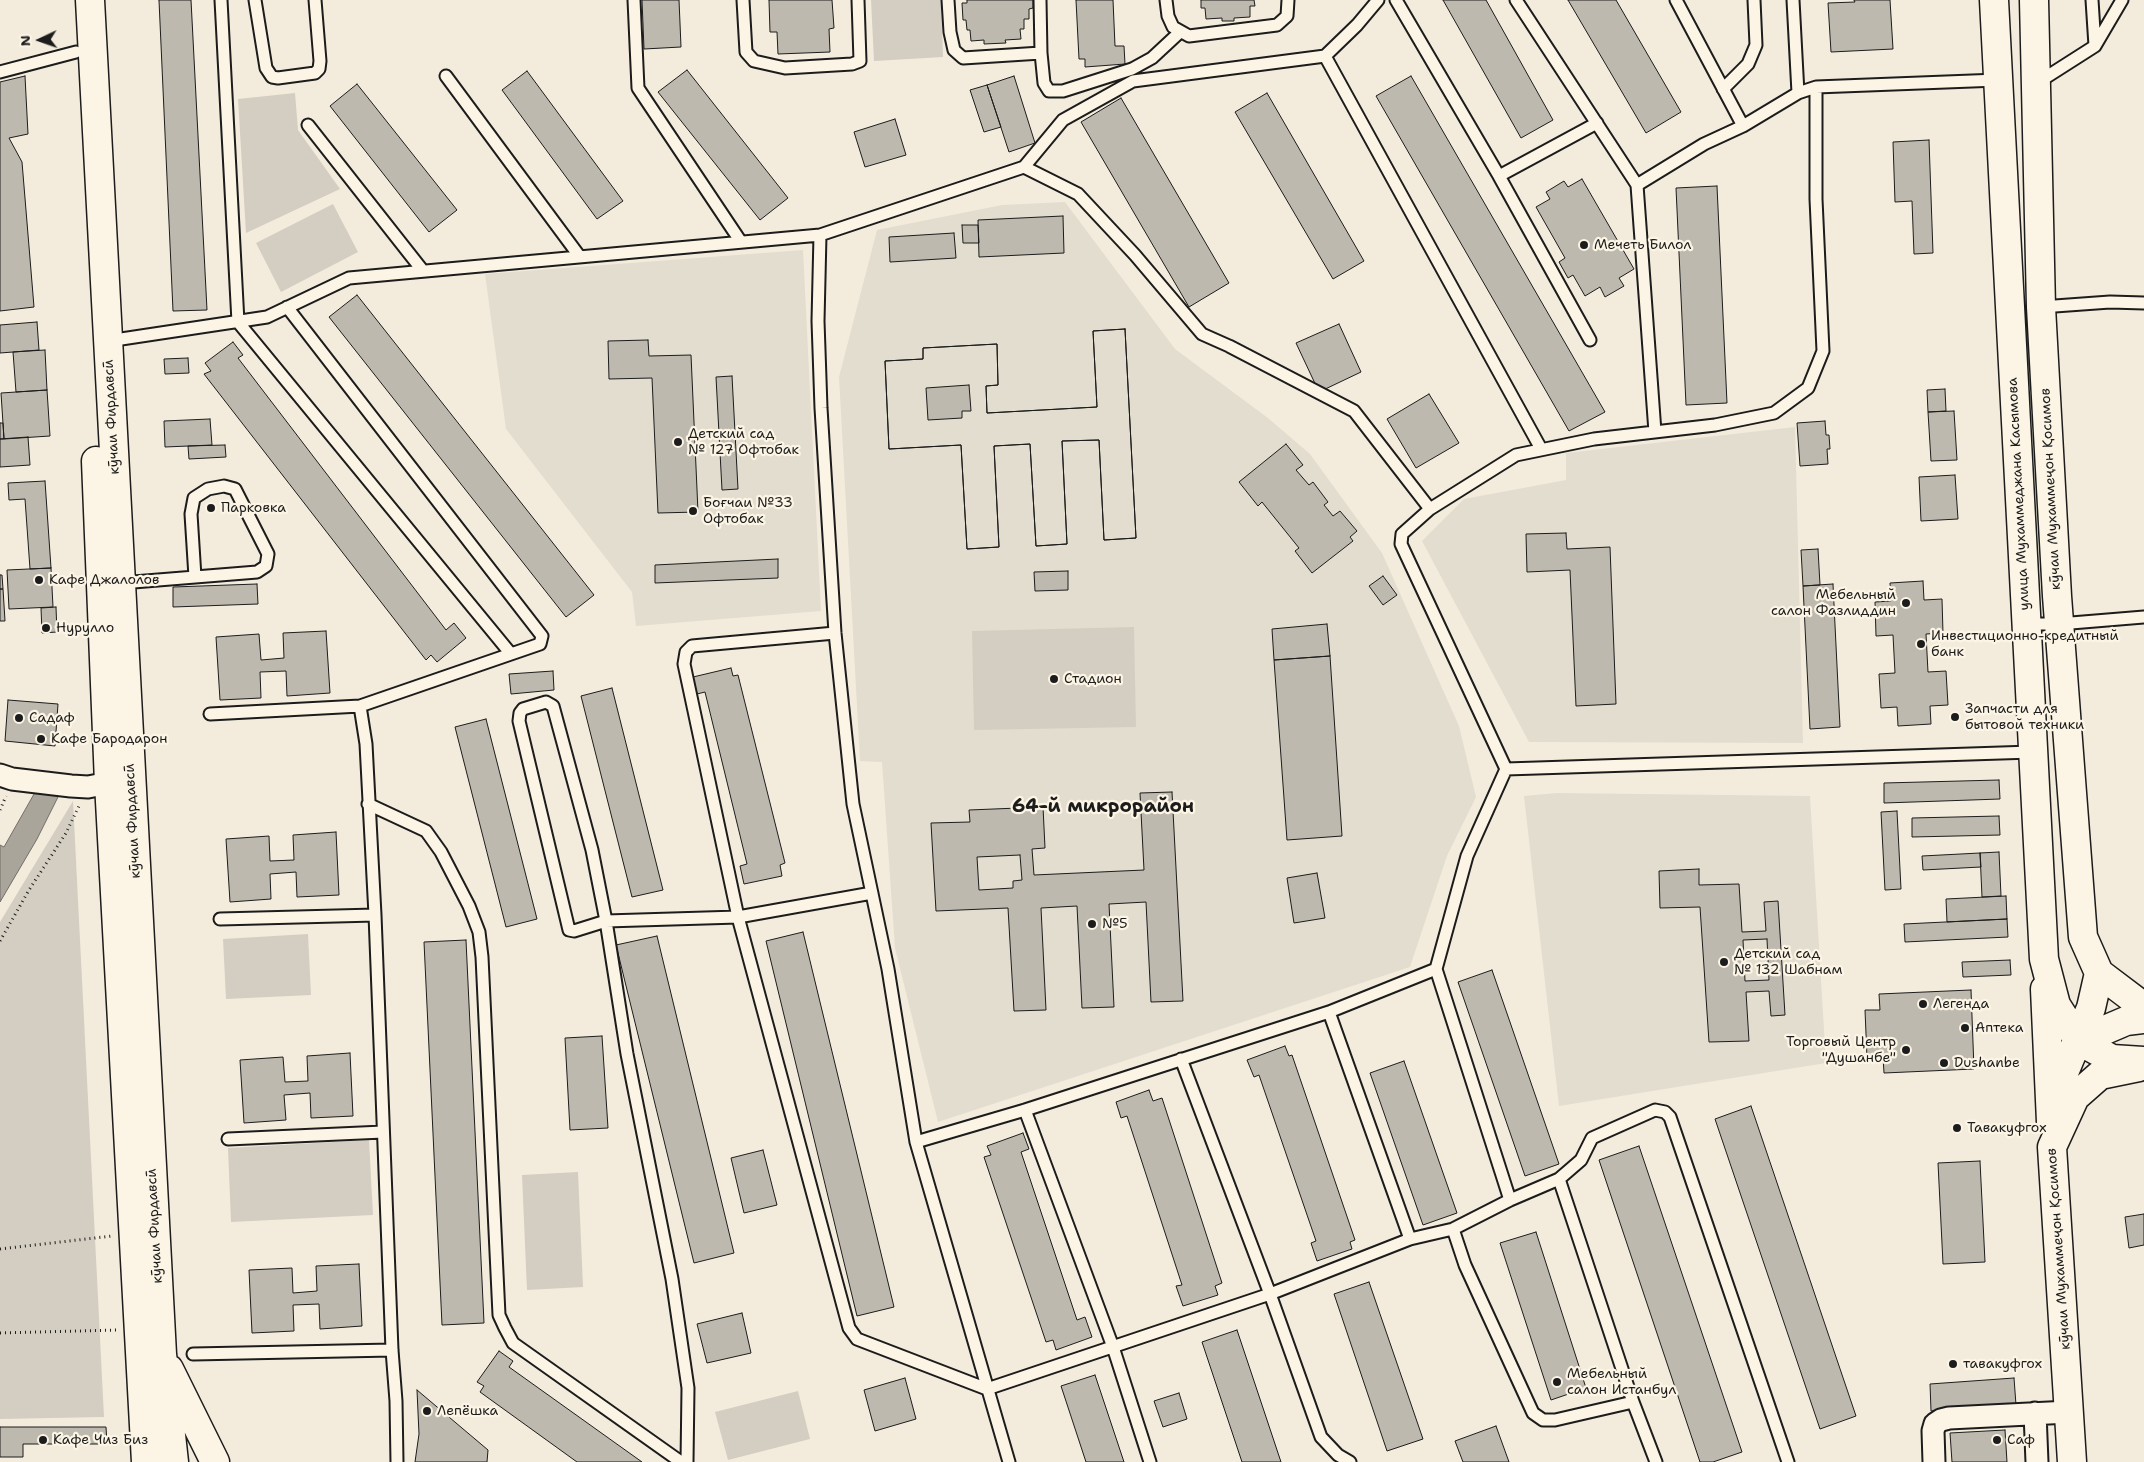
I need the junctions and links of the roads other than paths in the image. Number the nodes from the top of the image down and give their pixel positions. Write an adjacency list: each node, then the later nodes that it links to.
1 (74, 0): 25 (street, кӯчаи Фирдавсӣ)
2 (90, 0): 52 (street, кӯчаи Фирдавсӣ)
3 (221, 0): 50 (lane)
4 (255, 0): 5 (lane)
5 (315, 0)
6 (634, 0): 44 (lane)
7 (743, 0): 8 (lane)
8 (858, 0)
9 (948, 0): 26 (lane)
10 (1040, 0): 26 (lane)
11 (1166, 0): 23 (lane)
12 (1288, 0): 23 (lane)
13 (1378, 0): 27 (lane)
14 (1396, 0): 41 (lane)
15 (1516, 0): 37 (lane)
16 (1676, 0): 35 (lane)
17 (1754, 0): 35 (lane)
18 (1792, 0): 36 (lane)
19 (1994, 0): 31 (street, улица Мухаммеджана Касымова)
20 (2034, 0): 33 (street, кӯчаи Мухаммеҷон Қосимов)
21 (2092, 0): 24 (lane)
22 (2122, 0): 24 (lane)
23 (1180, 32): 28 (lane)
24 (2095, 46): 33 (lane)
25 (76, 52): 29 (lane); 52 (street, кӯчаи Фирдавсӣ)
26 (1041, 53): 28 (lane)
27 (1325, 56): 32 (lane); 54 (lane)
28 (1132, 69): 32 (lane)
29 (0, 72)
30 (446, 76): 45 (lane)
31 (1998, 80): 34 (lane); 59 (street, улица Мухаммеджана Касымова)
32 (1133, 81): 40 (lane)
33 (2036, 84): 49 (street, кӯчаи Мухаммеҷон Қосимов)
34 (1816, 87): 36 (lane); 53 (lane)
35 (1723, 89): 39 (lane)
36 (1798, 93): 39 (lane)
37 (1597, 123): 41 (lane); 42 (lane)
38 (308, 125): 46 (lane)
39 (1742, 126): 42 (lane)
40 (1024, 167): 43 (lane); 55 (lane)
41 (1498, 176): 51 (lane)
42 (1637, 185): 53 (lane)
43 (820, 235): 44 (lane); 61 (lane)
44 (741, 242): 45 (lane)
45 (580, 257): 46 (lane)
46 (423, 270): 48 (lane)
47 (2144, 303): 49 (lane)
48 (287, 307): 50 (lane); 62 (lane)
49 (2041, 307): 60 (street, кӯчаи Мухаммеҷон Қосимов)
50 (238, 322): 52 (lane); 62 (lane)
51 (1590, 340)
52 (99, 342): 57 (street, кӯчаи Фирдавсӣ); 68 (street, кӯчаи Фирдавсӣ)
53 (1655, 432): 55 (lane)
54 (1540, 447)
55 (1430, 509): 66 (lane)
56 (195, 577): 56 (lane); 57 (lane)
57 (121, 583): 97 (street, кӯчаи Фирдавсӣ)
58 (2144, 617): 60 (lane)
59 (2026, 624): 60 (lane); 65 (street, улица Мухаммеджана Касымова)
60 (2060, 624): 77 (street, кӯчаи Мухаммеҷон Қосимов)
61 (835, 634): 70 (lane); 72 (lane)
62 (511, 654): 63 (lane)
63 (360, 706): 64 (lane); 69 (lane)
64 (210, 714)
65 (2032, 752): 66 (lane); 75 (street, улица Мухаммеджана Касымова)
66 (1506, 768): 76 (lane)
67 (0, 775): 68 (street)
68 (99, 785): 103 (street, кӯчаи Фирдавсӣ)
69 (368, 804): 71 (lane); 107 (lane)
70 (872, 893): 72 (lane); 89 (lane)
71 (375, 914): 73 (lane); 86 (lane)
72 (738, 917): 74 (lane); 99 (lane)
73 (220, 919)
74 (606, 921): 74 (lane); 108 (lane)
75 (2044, 959): 81 (street, улица Мухаммеджана Касымова); 87 (street)
76 (1436, 969): 79 (lane); 91 (lane)
77 (2099, 973): 78 (street); 81 (street, кӯчаи Мухаммеҷон Қосимов)
78 (2144, 1005)
79 (1329, 1012): 82 (lane); 93 (lane)
80 (2144, 1019): 81 (street)
81 (2078, 1041): 83 (street); 87 (street, кӯчаи Мухаммеҷон Қосимов)
82 (1181, 1059): 85 (lane); 94 (lane)
83 (2144, 1061)
84 (2144, 1065): 87 (street)
85 (1025, 1110): 89 (lane); 95 (lane)
86 (383, 1132): 88 (lane); 96 (lane)
87 (2052, 1135): 101 (street, кӯчаи Мухаммеҷон Қосимов)
88 (228, 1139)
89 (916, 1142): 99 (lane)
90 (1559, 1179): 91 (lane); 100 (lane); 113 (lane)
91 (1510, 1200): 92 (lane)
92 (1453, 1229): 93 (lane); 100 (lane)
93 (1410, 1239): 94 (lane)
94 (1270, 1294): 95 (lane); 111 (lane)
95 (1113, 1347): 99 (lane); 110 (lane)
96 (392, 1350): 98 (lane); 106 (lane)
97 (162, 1354): 104 (street, кӯчаи Фирдавсӣ); 105 (street)
98 (193, 1354)
99 (988, 1388): 109 (lane)
100 (1633, 1402): 112 (lane)
101 (2069, 1412): 102 (street); 116 (street, кӯчаи Мухаммеҷон Қосимов)
102 (2035, 1414): 114 (street); 115 (street)
103 (146, 1462)
104 (174, 1462)
105 (215, 1462)
106 (397, 1462)
107 (681, 1462)
108 (687, 1462)
109 (1009, 1462)
110 (1150, 1462)
111 (1350, 1462)
112 (1656, 1462)
113 (1788, 1462)
114 (1934, 1462)
115 (2037, 1462)
116 (2072, 1462)

